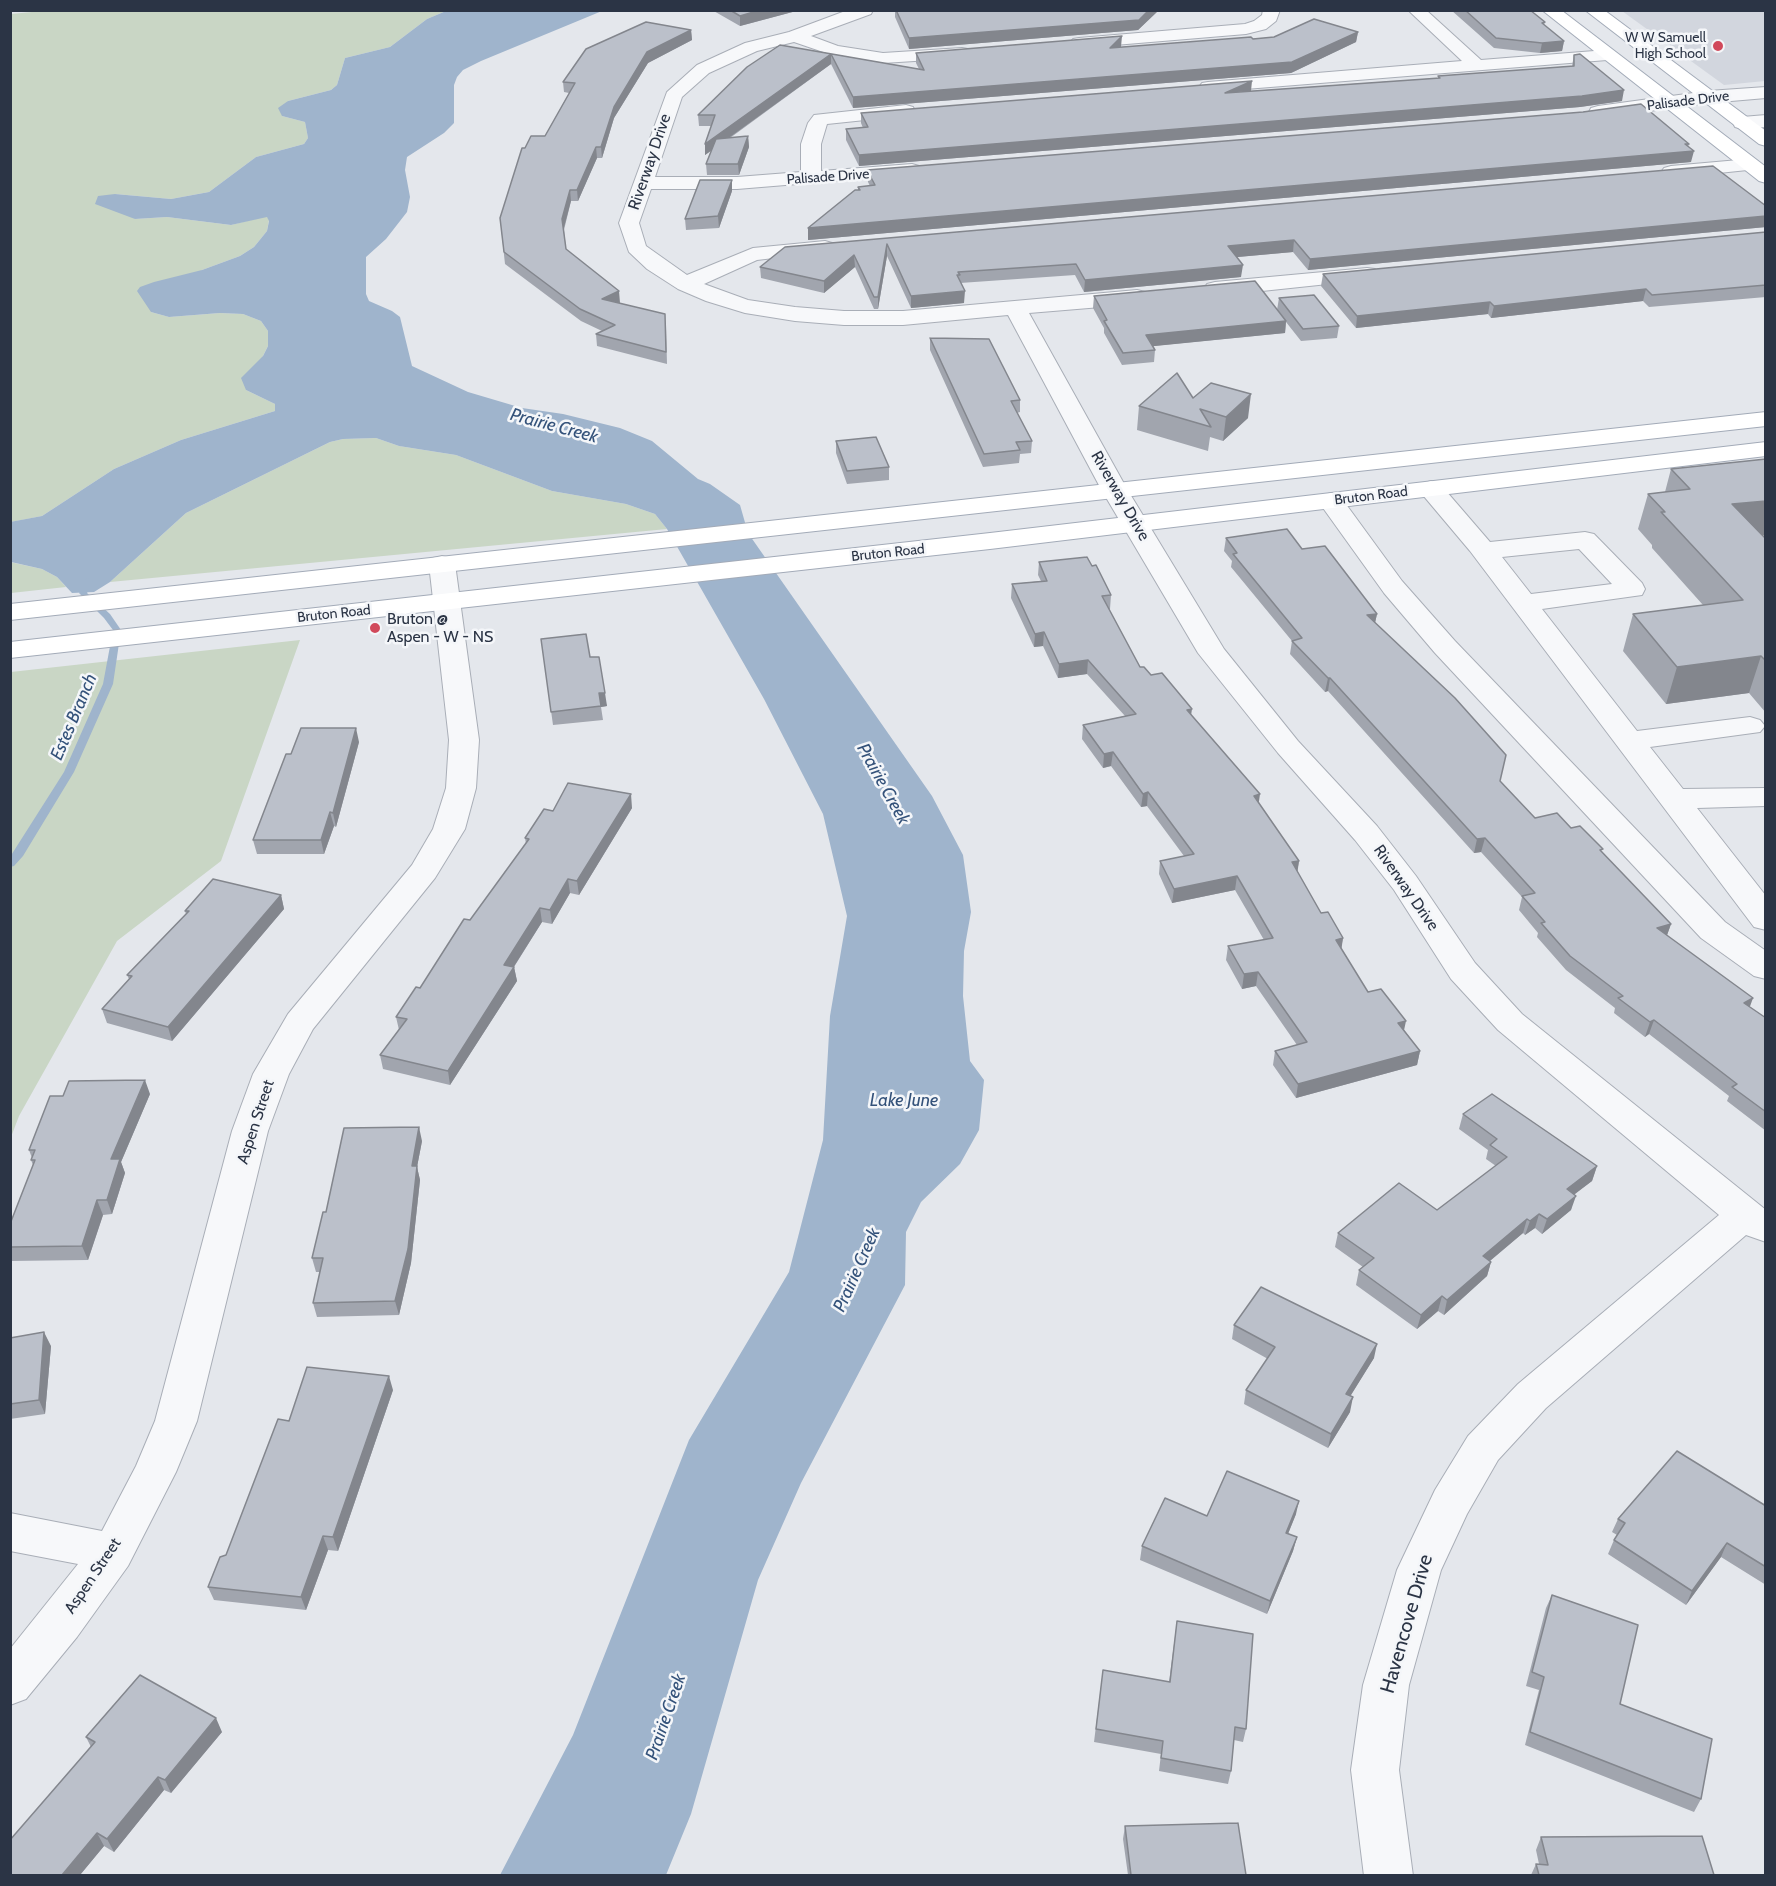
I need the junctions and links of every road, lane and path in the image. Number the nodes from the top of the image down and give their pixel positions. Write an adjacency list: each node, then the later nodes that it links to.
1 (865, 10): 8 (street, Riverway Drive)
2 (1272, 10): 7 (street)
3 (1416, 10): 12 (street)
4 (1550, 10): 11 (main road)
5 (1593, 10): 15 (main road)
6 (1196, 17): 7 (street)
7 (1174, 35): 9 (street)
8 (795, 36): 10 (street); 28 (street, Riverway Drive)
9 (1062, 45)
10 (983, 51)
11 (1607, 55): 12 (street); 16 (main road)
12 (1477, 66): 13 (street)
13 (1192, 88)
14 (1766, 92): 15 (street, Palisade Drive)
15 (1708, 97): 16 (street, Palisade Drive); 20 (main road)
16 (1668, 102): 18 (street, Palisade Drive); 23 (main road)
17 (919, 110): 27 (street)
18 (1580, 115)
19 (1766, 121): 20 (street)
20 (1742, 123): 21 (main road)
21 (1766, 140)
22 (1766, 148): 23 (main road)
23 (1731, 150): 25 (main road)
24 (929, 168): 27 (street, Palisade Drive)
25 (1758, 171): 26 (street)
26 (1656, 173)
27 (811, 178): 28 (street, Palisade Drive)
28 (642, 183): 31 (street, Riverway Drive)
29 (846, 245): 31 (street)
30 (1384, 272): 32 (street)
31 (686, 284): 34 (street, Riverway Drive)
32 (1194, 291)
33 (1158, 295): 34 (street)
34 (1016, 309): 37 (street, Riverway Drive)
35 (1766, 419): 37 (main road)
36 (1766, 449): 38 (main road, Bruton Road)
37 (1114, 489): 40 (street, Riverway Drive); 42 (main road)
38 (1431, 489): 39 (main road, Bruton Road); 41 (street)
39 (1331, 501): 40 (main road, Bruton Road); 52 (street)
40 (1135, 523): 43 (main road, Bruton Road); 53 (street, Riverway Drive)
41 (1483, 551): 44 (street); 44 (street)
42 (442, 564): 43 (street, Aspen Street); 45 (main road)
43 (445, 602): 46 (main road, Bruton Road); 55 (street, Aspen Street)
44 (1523, 603): 48 (street)
45 (10, 612)
46 (10, 650)
47 (1750, 726): 48 (street)
48 (1629, 741): 50 (street)
49 (1766, 797): 50 (street)
50 (1673, 799): 51 (street)
51 (1766, 919)
52 (1766, 968)
53 (1755, 1222): 57 (street, Havencove Drive)
54 (10, 1532): 55 (street)
55 (113, 1552): 56 (street, Aspen Street)
56 (10, 1684)
57 (1389, 1875)

